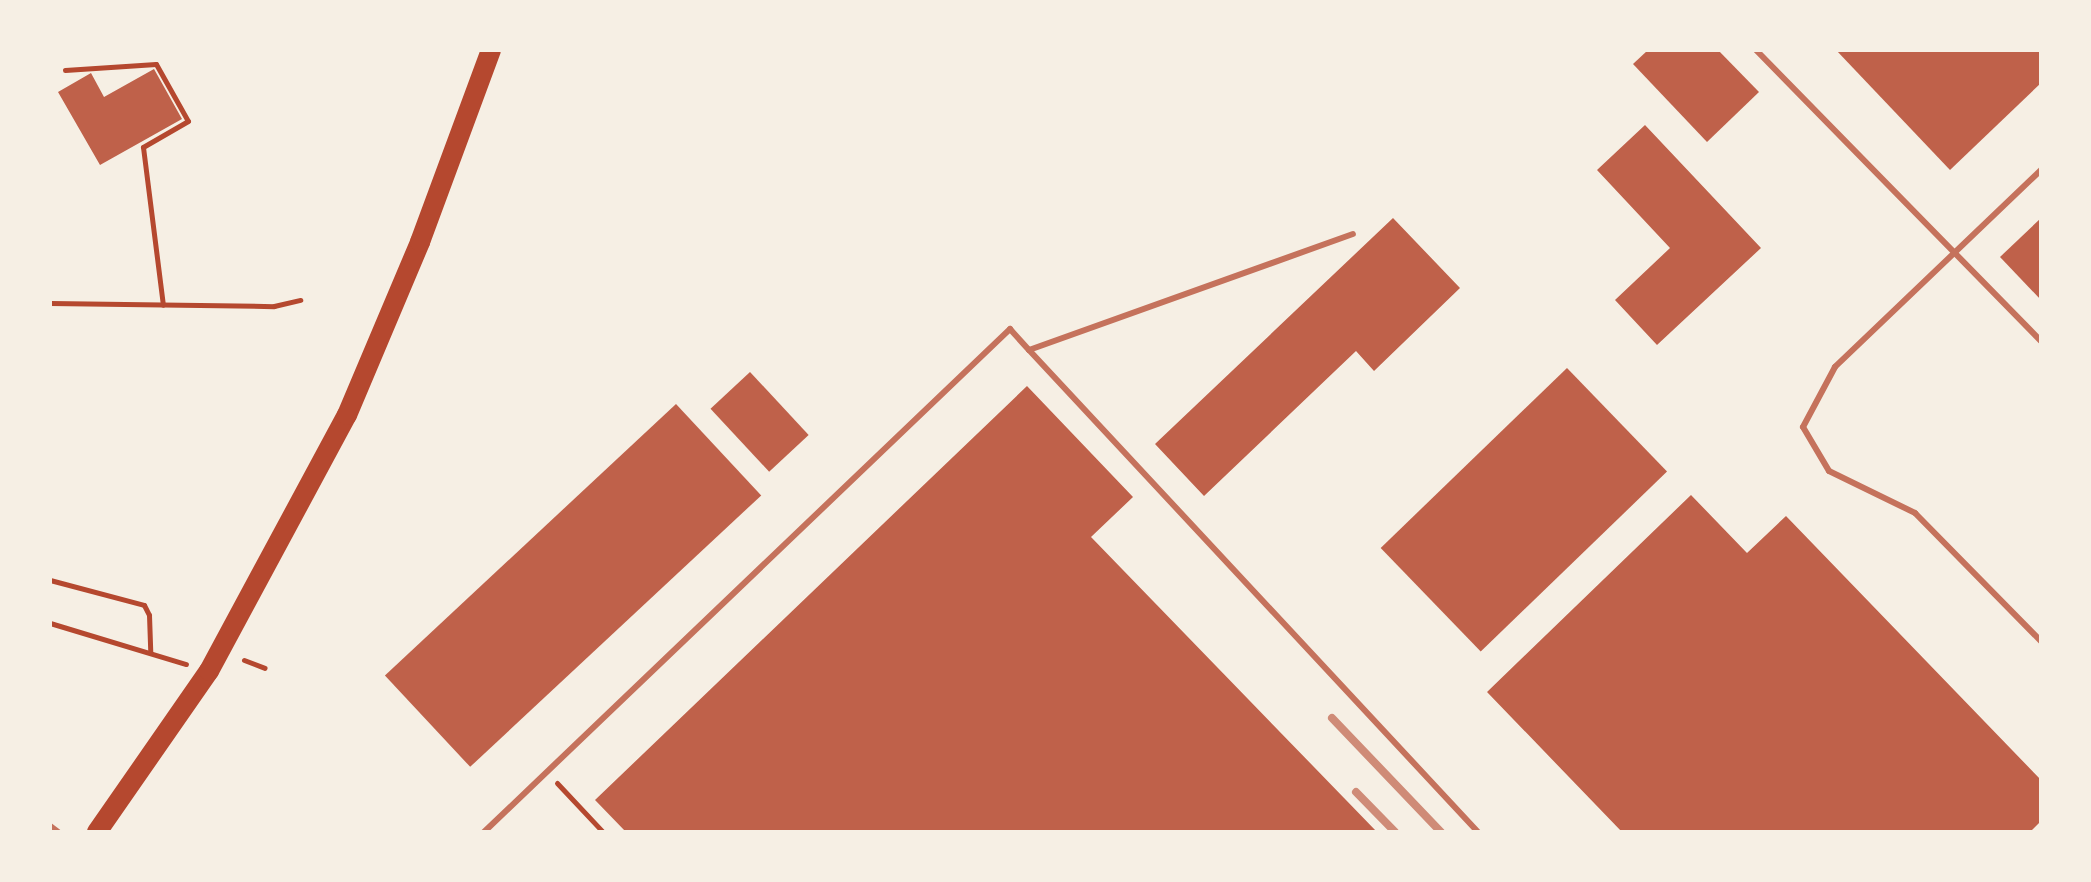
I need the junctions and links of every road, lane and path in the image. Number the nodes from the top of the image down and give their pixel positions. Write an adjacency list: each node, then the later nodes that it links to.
1 (491, 50): 16 (main road)
2 (1756, 50): 6 (lane)
3 (65, 70): 9 (path)
4 (2041, 170): 6 (lane)
5 (1352, 234): 11 (lane)
6 (1954, 252): 10 (lane); 14 (lane)
7 (300, 300): 9 (path)
8 (50, 304): 9 (path)
9 (163, 305)
10 (2041, 341)
11 (1029, 350): 17 (lane); 23 (lane)
12 (50, 580): 15 (path)
13 (50, 622): 15 (path)
14 (2041, 642)
15 (150, 652): 16 (path)
16 (208, 671): 20 (main road)
17 (547, 772): 21 (lane); 22 (path)
18 (50, 826): 19 (lane)
19 (58, 832)
20 (97, 832)
21 (484, 832)
22 (603, 832)
23 (1478, 832)

